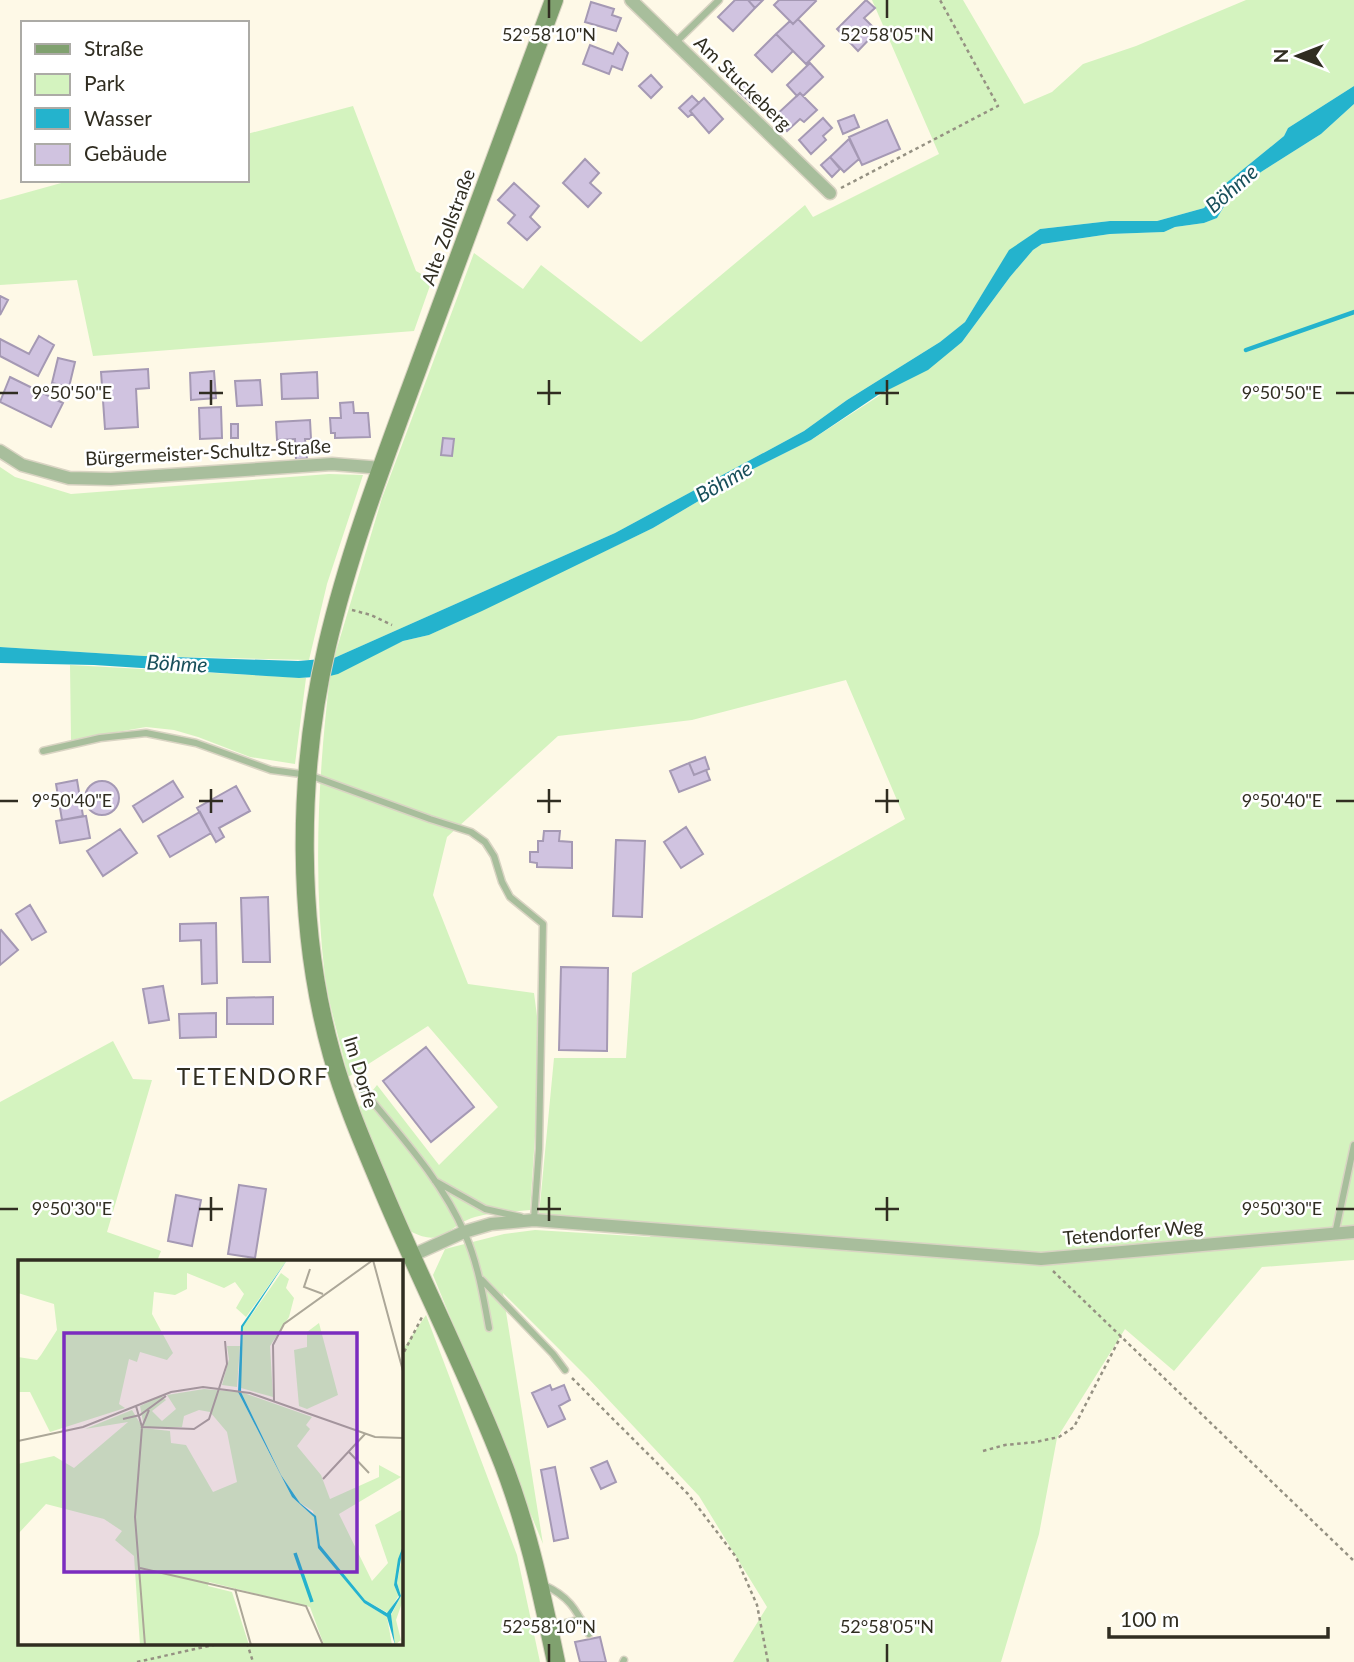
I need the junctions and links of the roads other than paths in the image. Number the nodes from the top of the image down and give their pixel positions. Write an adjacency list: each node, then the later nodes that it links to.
1 (554, 0): 7 (street, Alte Zollstraße)
2 (631, 0): 4 (street, Am Stuckeberg)
3 (719, 0): 4 (lane)
4 (674, 44): 5 (street, Am Stuckeberg)
5 (830, 193)
6 (0, 451): 7 (street, Bürgermeister-Schultz-Straße)
7 (382, 468): 9 (street, Im Dorfe)
8 (43, 751): 9 (lane)
9 (309, 775): 13 (lane); 17 (street, Im Dorfe)
10 (358, 1084): 12 (lane)
11 (1354, 1145): 16 (lane)
12 (435, 1181): 13 (lane); 14 (lane)
13 (534, 1220): 14 (street, Tetendorfer Weg); 16 (street, Tetendorfer Weg)
14 (464, 1232): 17 (street, Tetendorfer Weg); 18 (lane)
15 (1354, 1232): 16 (street, Tetendorfer Weg)
16 (1335, 1234)
17 (411, 1256): 21 (street, Im Dorfe)
18 (480, 1278): 19 (lane); 20 (lane)
19 (489, 1328)
20 (565, 1370)
21 (539, 1583): 22 (lane); 23 (street, Im Dorfe)
22 (581, 1619): 23 (lane); 24 (lane)
23 (549, 1627): 25 (street, Im Dorfe)
24 (589, 1634)
25 (556, 1662)

